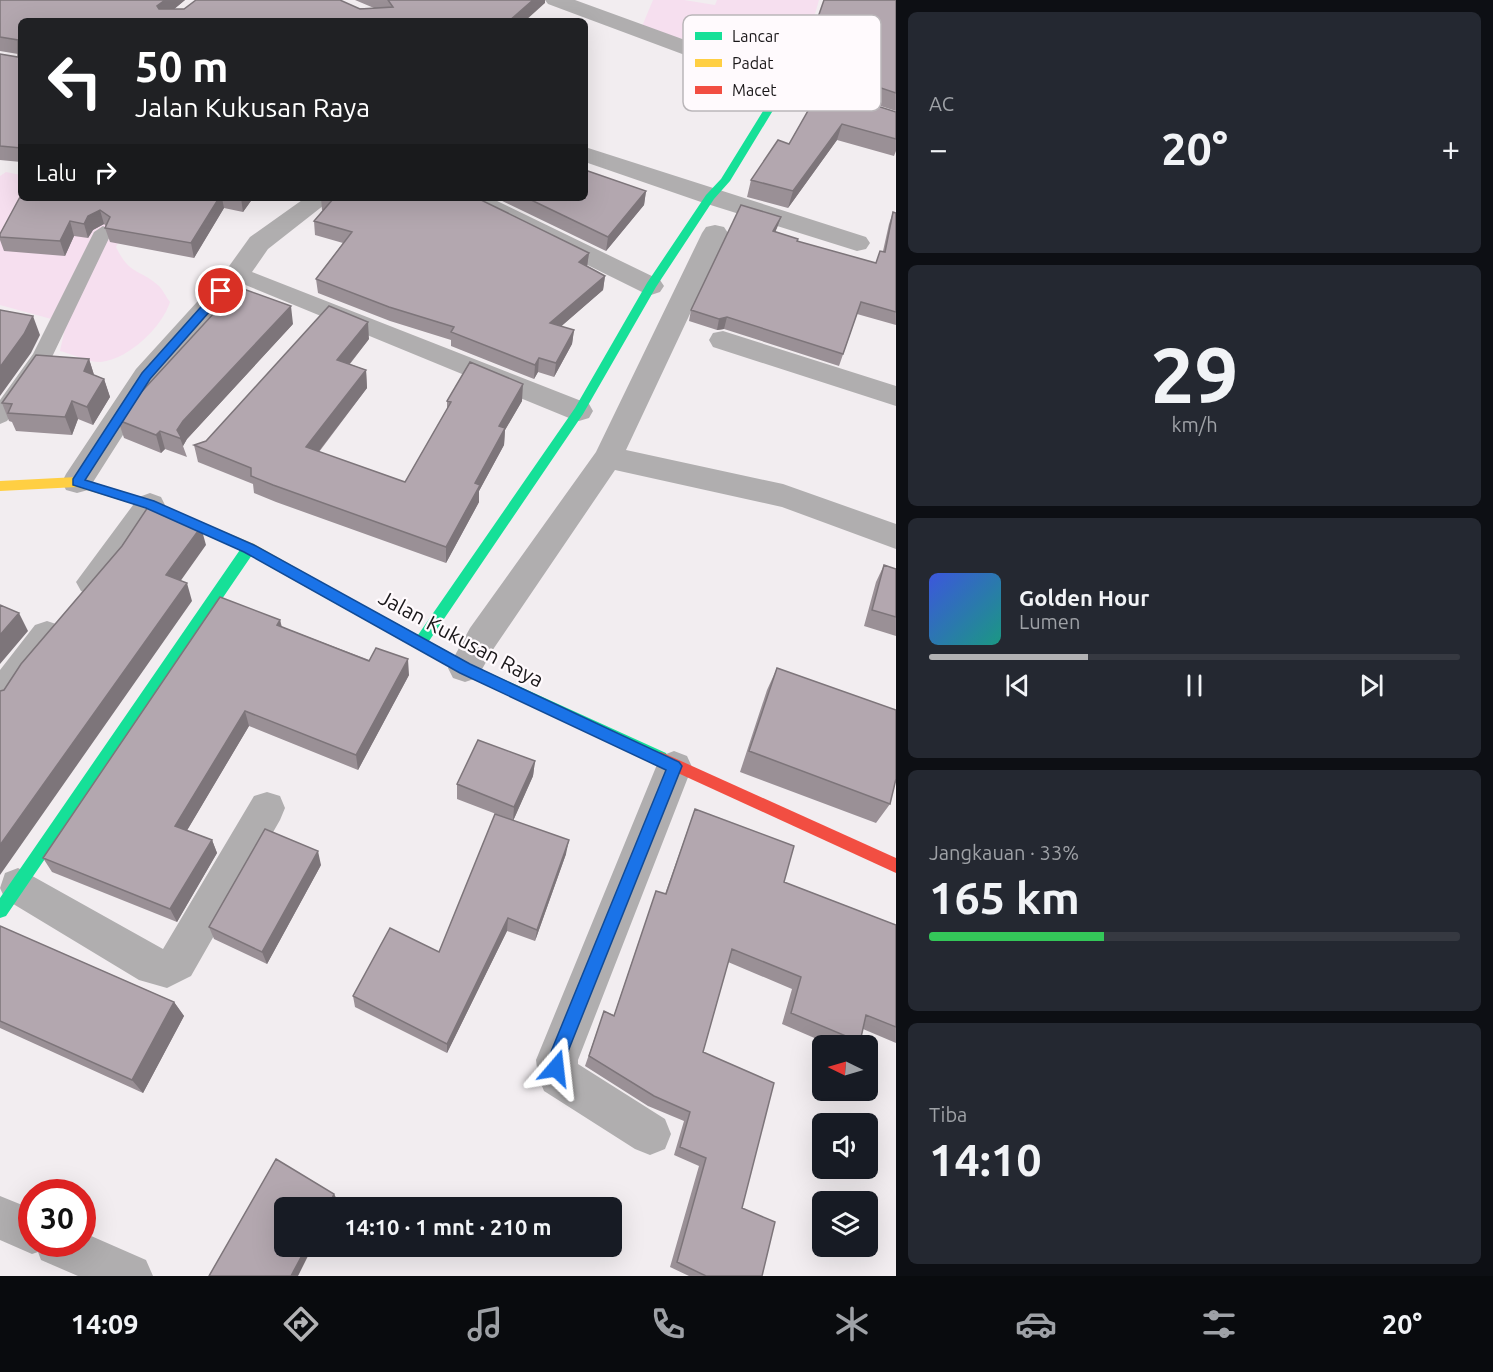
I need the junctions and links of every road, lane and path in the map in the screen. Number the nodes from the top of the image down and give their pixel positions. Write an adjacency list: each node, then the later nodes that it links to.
1 (555, 0): 2 (street)
2 (608, 18): 3 (street); 4 (street)
3 (588, 35)
4 (683, 46)
5 (768, 111): 9 (street)
6 (866, 111): 7 (street)
7 (896, 121)
8 (588, 155): 9 (street)
9 (710, 198): 14 (street); 16 (street)
10 (317, 201): 22 (street)
11 (477, 201): 16 (street)
12 (103, 232): 20 (lane)
13 (715, 232): 21 (street)
14 (857, 243)
15 (253, 280): 19 (street)
16 (651, 285): 19 (street)
17 (723, 340): 18 (street)
18 (896, 396)
19 (579, 411): 27 (street)
20 (0, 416)
21 (608, 457): 25 (street); 28 (street)
22 (77, 482): 23 (street, Jalan Kukusan Raya); 24 (street, Jalan Kukusan Raya)
23 (0, 486)
24 (150, 505): 26 (street, Jalan Kukusan Raya); 29 (street)
25 (896, 537)
26 (249, 548): 27 (street, Jalan Kukusan Raya); 33 (street)
27 (420, 643): 28 (street, Jalan Kukusan Raya)
28 (465, 668): 30 (street, Jalan Kukusan Raya)
29 (0, 695)
30 (674, 766): 32 (street, Jalan Kukusan Raya); 34 (street)
31 (267, 808): 33 (street)
32 (895, 864)
33 (9, 898)
34 (650, 1134)
35 (0, 1218): 36 (street)
36 (18, 1226)
37 (87, 1257): 38 (street)
38 (130, 1276)

